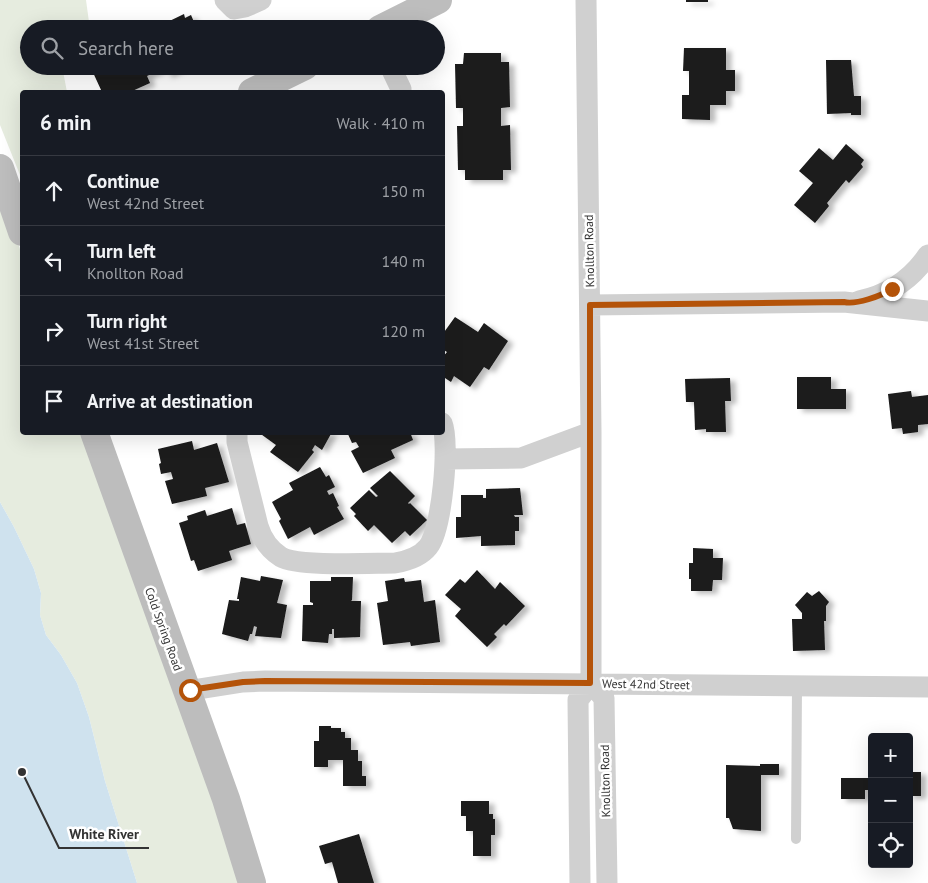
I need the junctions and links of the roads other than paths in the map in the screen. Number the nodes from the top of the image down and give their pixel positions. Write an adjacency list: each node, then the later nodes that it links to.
1 (226, 0): 2 (street)
2 (261, 0)
3 (438, 0): 5 (street)
4 (586, 0): 16 (street, Knollton Road)
5 (398, 20)
6 (287, 75): 9 (street)
7 (381, 75): 10 (street)
8 (394, 75): 11 (street)
9 (256, 90)
10 (387, 90)
11 (401, 90)
12 (0, 168): 13 (street)
13 (20, 217)
14 (928, 256): 15 (street)
15 (850, 304): 16 (street); 17 (street)
16 (590, 305): 18 (street, Knollton Road)
17 (920, 310)
18 (591, 432): 22 (street); 23 (street, Knollton Road)
19 (445, 434): 22 (street)
20 (95, 435): 26 (street, Cold Spring Road)
21 (237, 435): 22 (street)
22 (445, 459)
23 (590, 683): 24 (street, West 42nd Street); 26 (street, West 42nd Street); 29 (street, Knollton Road); 30 (street, Knollton Road)
24 (797, 686): 25 (street, West 42nd Street); 27 (lane)
25 (928, 687)
26 (186, 691): 28 (street, Cold Spring Road)
27 (796, 839)
28 (252, 883)
29 (580, 883)
30 (607, 883)

